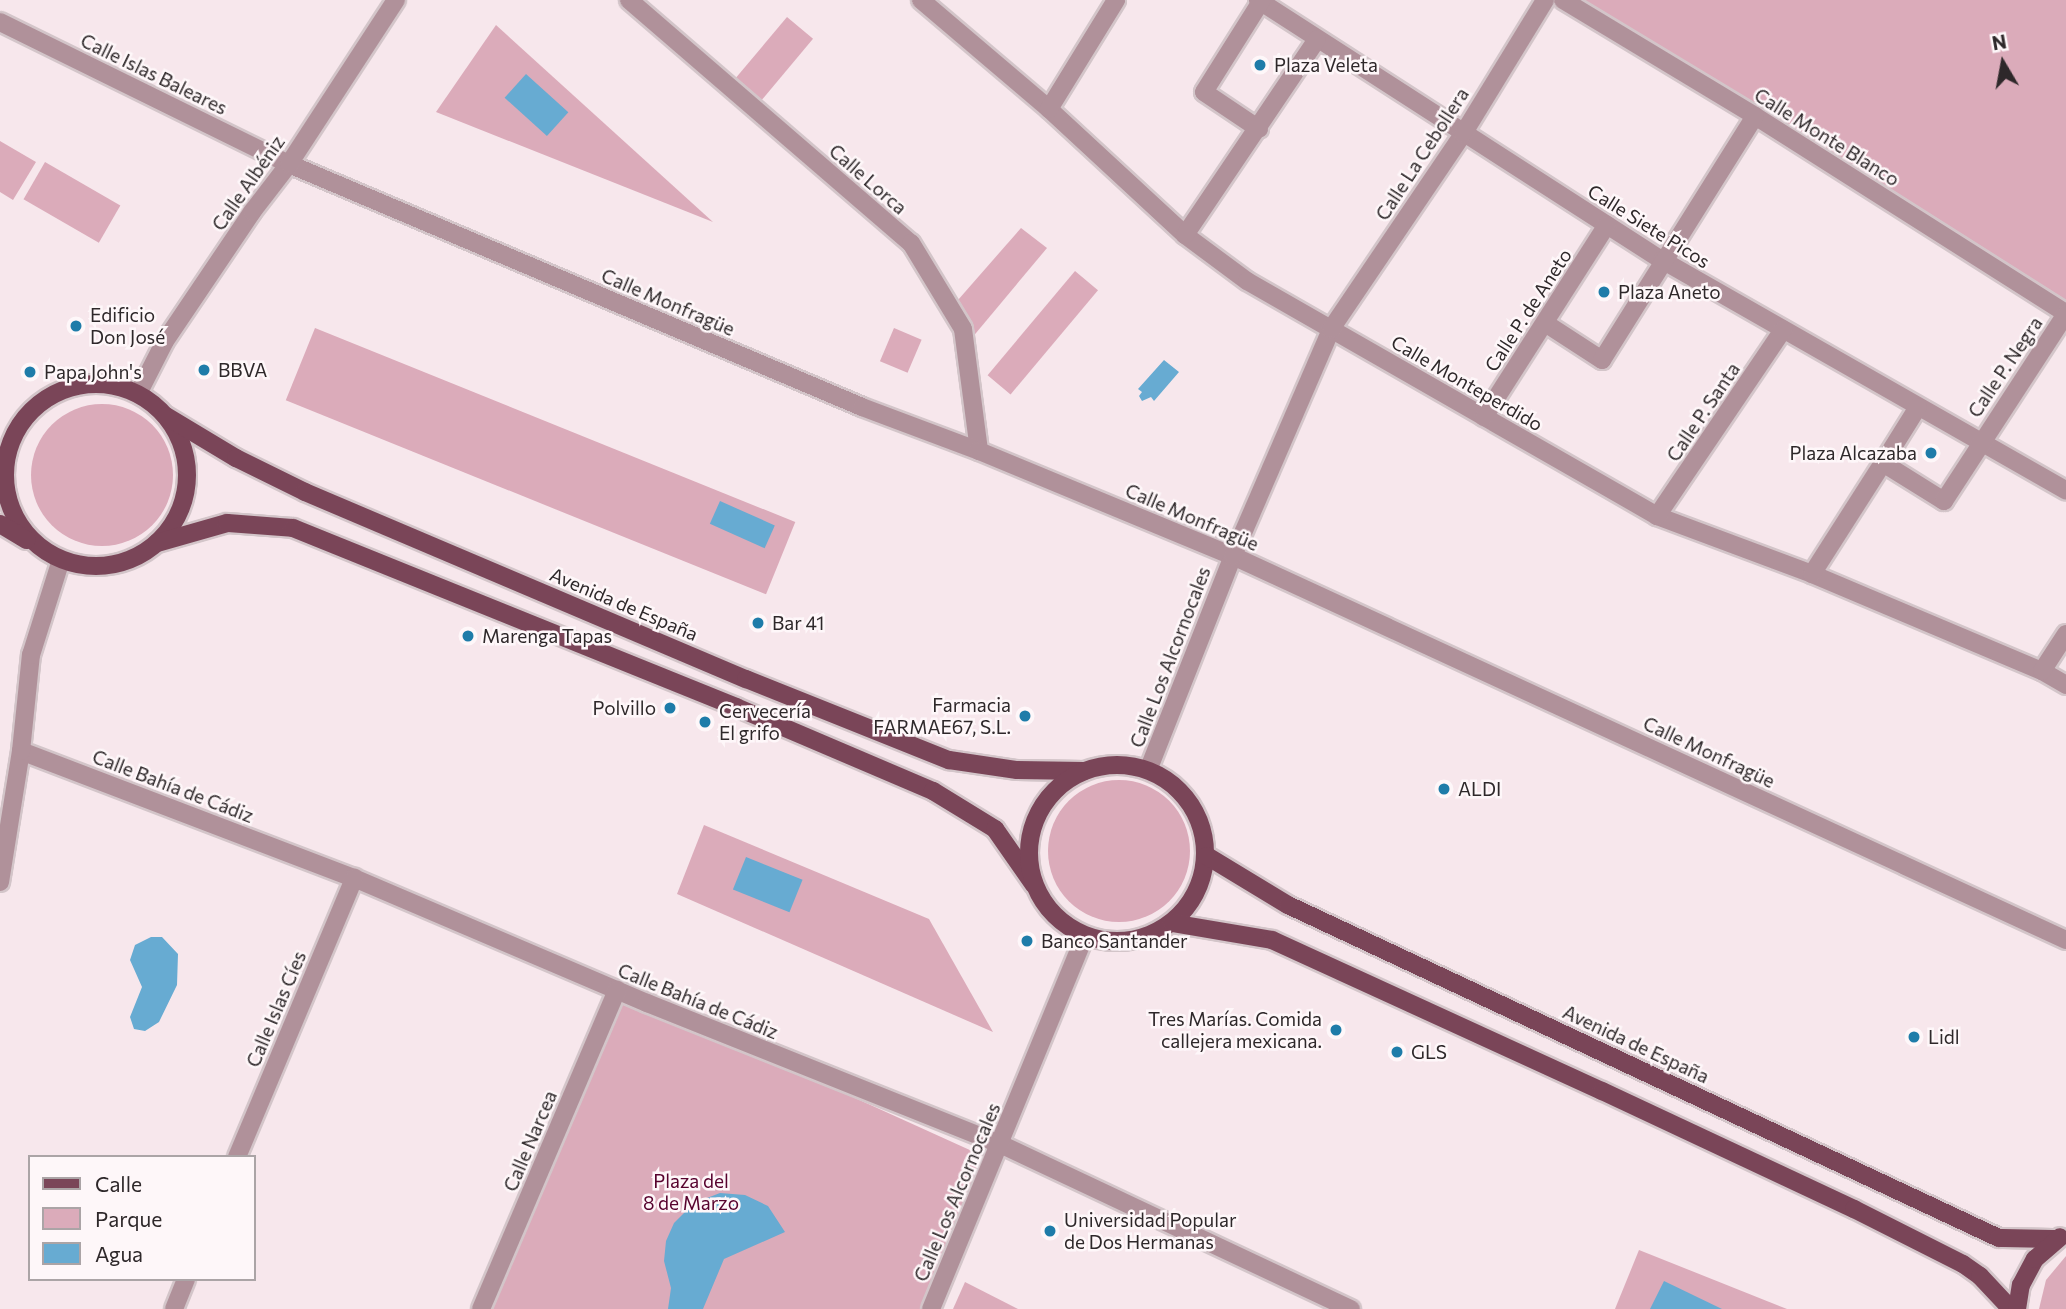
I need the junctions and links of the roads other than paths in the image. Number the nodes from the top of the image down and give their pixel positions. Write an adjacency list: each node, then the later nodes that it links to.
1 (396, 0): 14 (street, Calle Albéniz)
2 (629, 0): 29 (street, Calle Lorca)
3 (920, 0): 10 (street, Calle Monteperdido)
4 (1116, 0): 10 (street)
5 (1545, 0): 13 (street, Calle La Cebollera)
6 (1563, 0): 11 (street, Calle Monte Blanco)
7 (1260, 1): 9 (street, Calle Siete Picos); 12 (street)
8 (0, 22): 14 (street, Calle Islas Baleares)
9 (1317, 39): 12 (street); 13 (street, Calle Siete Picos)
10 (1049, 109): 16 (street, Calle Monteperdido)
11 (1755, 116): 17 (street); 18 (street, Calle Monte Blanco)
12 (1259, 130): 16 (street)
13 (1463, 134): 15 (street, Calle Siete Picos); 20 (street, Calle La Cebollera)
14 (289, 164): 22 (street, Calle Albéniz); 29 (street, Calle Monfragüe)
15 (1607, 225): 17 (street, Calle Siete Picos); 19 (street, Calle P. de Aneto)
16 (1185, 235): 20 (street, Calle Monteperdido)
17 (1662, 260): 19 (street); 21 (street, Calle Siete Picos)
18 (2066, 314): 27 (street, Calle P. Negra)
19 (1545, 323): 25 (street, Calle P. de Aneto)
20 (1331, 329): 25 (street, Calle Monteperdido); 36 (street, Calle Los Alcornocales)
21 (1783, 330): 23 (street, Calle Siete Picos); 32 (street, Calle P. Santa)
22 (138, 394): 24 (main road); 26 (main road)
23 (1918, 407): 27 (street, Calle Siete Picos); 30 (street)
24 (166, 416): 34 (main road); 44 (main road, Avenida de España)
25 (1484, 418): 32 (street, Calle Monteperdido)
26 (20, 424): 28 (main road); 35 (main road)
27 (1980, 443): 30 (street); 31 (street, Calle Siete Picos)
28 (0, 446)
29 (979, 451): 36 (street, Calle Monfragüe)
30 (1883, 463): 38 (street)
31 (2066, 490)
32 (1657, 516): 38 (street, Calle Monteperdido)
33 (0, 524): 35 (main road)
34 (157, 543): 37 (main road); 48 (main road)
35 (38, 546): 37 (main road)
36 (1233, 556): 43 (street, Calle Los Alcornocales); 51 (street, Calle Monfragüe)
37 (61, 560): 42 (street)
38 (1812, 574): 40 (street, Calle Monteperdido)
39 (2066, 634): 40 (street)
40 (2042, 671): 41 (street, Calle Monteperdido)
41 (2066, 685)
42 (21, 751): 46 (street, Calle Bahía de Cádiz); 47 (street)
43 (1149, 768): 44 (main road); 45 (main road)
44 (1084, 771): 48 (main road)
45 (1207, 856): 49 (main road); 55 (main road, Avenida de España)
46 (354, 878): 52 (street, Calle Bahía de Cádiz); 54 (street, Calle Islas Cíes)
47 (0, 882)
48 (1034, 885): 50 (main road)
49 (1172, 923): 50 (main road); 61 (main road)
50 (1085, 936): 53 (street, Calle Los Alcornocales)
51 (2066, 940)
52 (617, 990): 53 (street, Calle Bahía de Cádiz); 58 (street, Calle Narcea)
53 (1000, 1144): 59 (street, Calle Los Alcornocales); 60 (street, Calle Bahía de Cádiz)
54 (238, 1155)
55 (2061, 1237): 62 (main road)
56 (185, 1281): 57 (street)
57 (174, 1309)
58 (481, 1309)
59 (931, 1309)
60 (1351, 1309)
61 (2011, 1309)
62 (2017, 1309)

